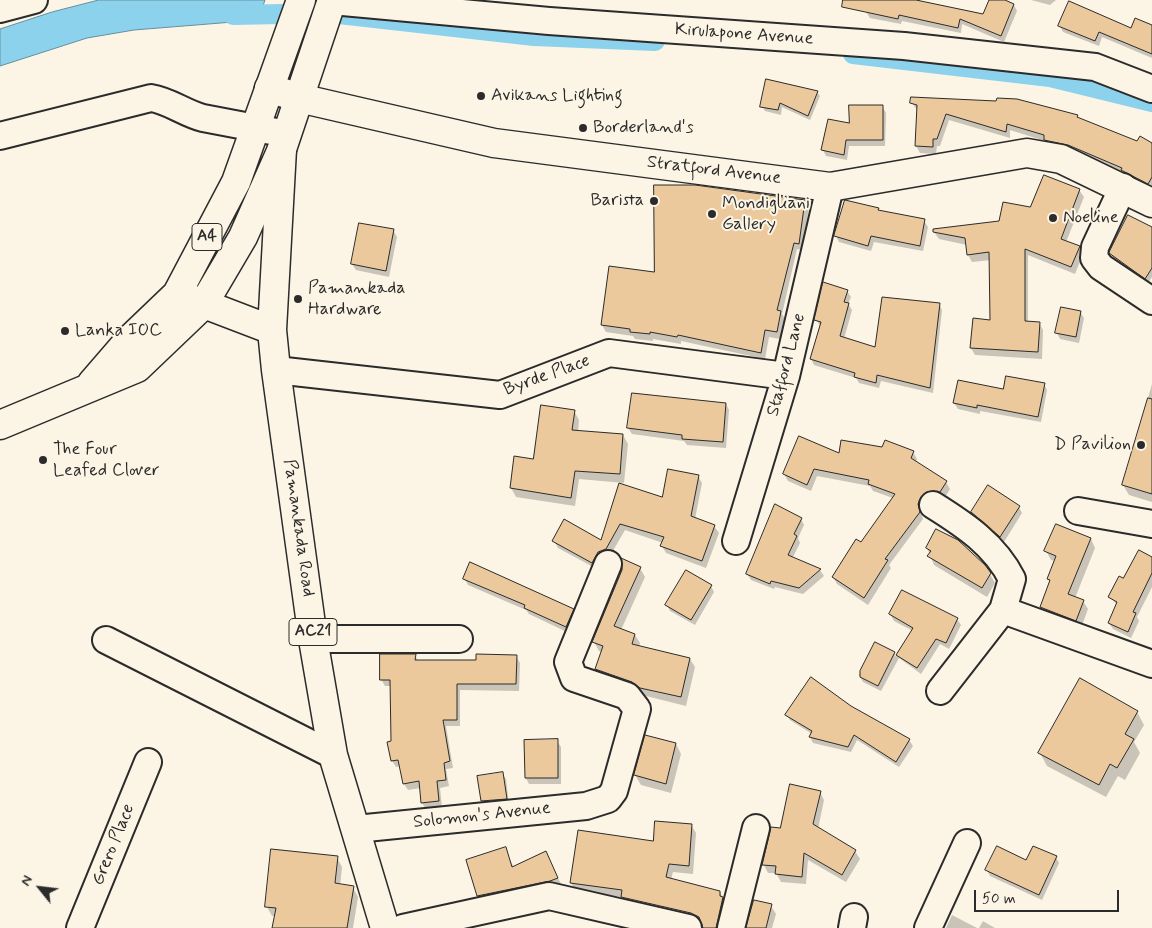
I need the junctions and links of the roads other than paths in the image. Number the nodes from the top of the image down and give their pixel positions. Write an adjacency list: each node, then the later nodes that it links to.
1 (34, 0): 4 (street)
2 (300, 0): 5 (main road, A4)
3 (332, 0): 6 (street, Kirulapone Avenue); 7 (main road, A4)
4 (0, 9)
5 (269, 88): 7 (main road, Stratford Avenue); 8 (main road, A4)
6 (1152, 89)
7 (299, 98): 10 (main road, A4); 11 (main road, Stratford Avenue)
8 (255, 127): 9 (street); 10 (street); 14 (main road, A4)
9 (0, 136)
10 (284, 141): 16 (main road, A4); 17 (main road, Pamankada Road / AC21)
11 (830, 186): 12 (main road, Stratford Avenue); 19 (street, Stafford Lane)
12 (1123, 187): 13 (main road, Stratford Avenue); 15 (street)
13 (1152, 202)
14 (178, 294): 16 (main road); 20 (main road, A4)
15 (1152, 301)
16 (203, 304): 17 (main road); 20 (main road, A4)
17 (272, 330): 18 (main road, Pamankada Road / AC21)
18 (276, 370): 19 (street, Byrde Place); 28 (main road, Pamankada Road / AC21)
19 (786, 376): 25 (street, Stafford Lane)
20 (89, 386): 21 (main road, A4)
21 (0, 426)
22 (933, 505): 27 (street)
23 (1078, 511): 24 (street)
24 (1152, 524)
25 (736, 541)
26 (608, 564): 36 (street, Solomon's Avenue)
27 (1003, 610): 31 (street); 32 (street)
28 (314, 639): 29 (street); 33 (main road, Pamankada Road / AC21)
29 (459, 639)
30 (106, 640): 33 (street)
31 (1152, 664)
32 (940, 691)
33 (333, 755): 36 (main road, Pamankada Road / AC21)
34 (148, 762): 38 (street, Grero Place)
35 (756, 828): 42 (street)
36 (356, 829): 39 (main road, Pamankada Road / AC21)
37 (967, 843): 43 (street)
38 (80, 928)
39 (385, 928)
40 (403, 928): 41 (street)
41 (688, 928)
42 (731, 928)
43 (928, 928)

